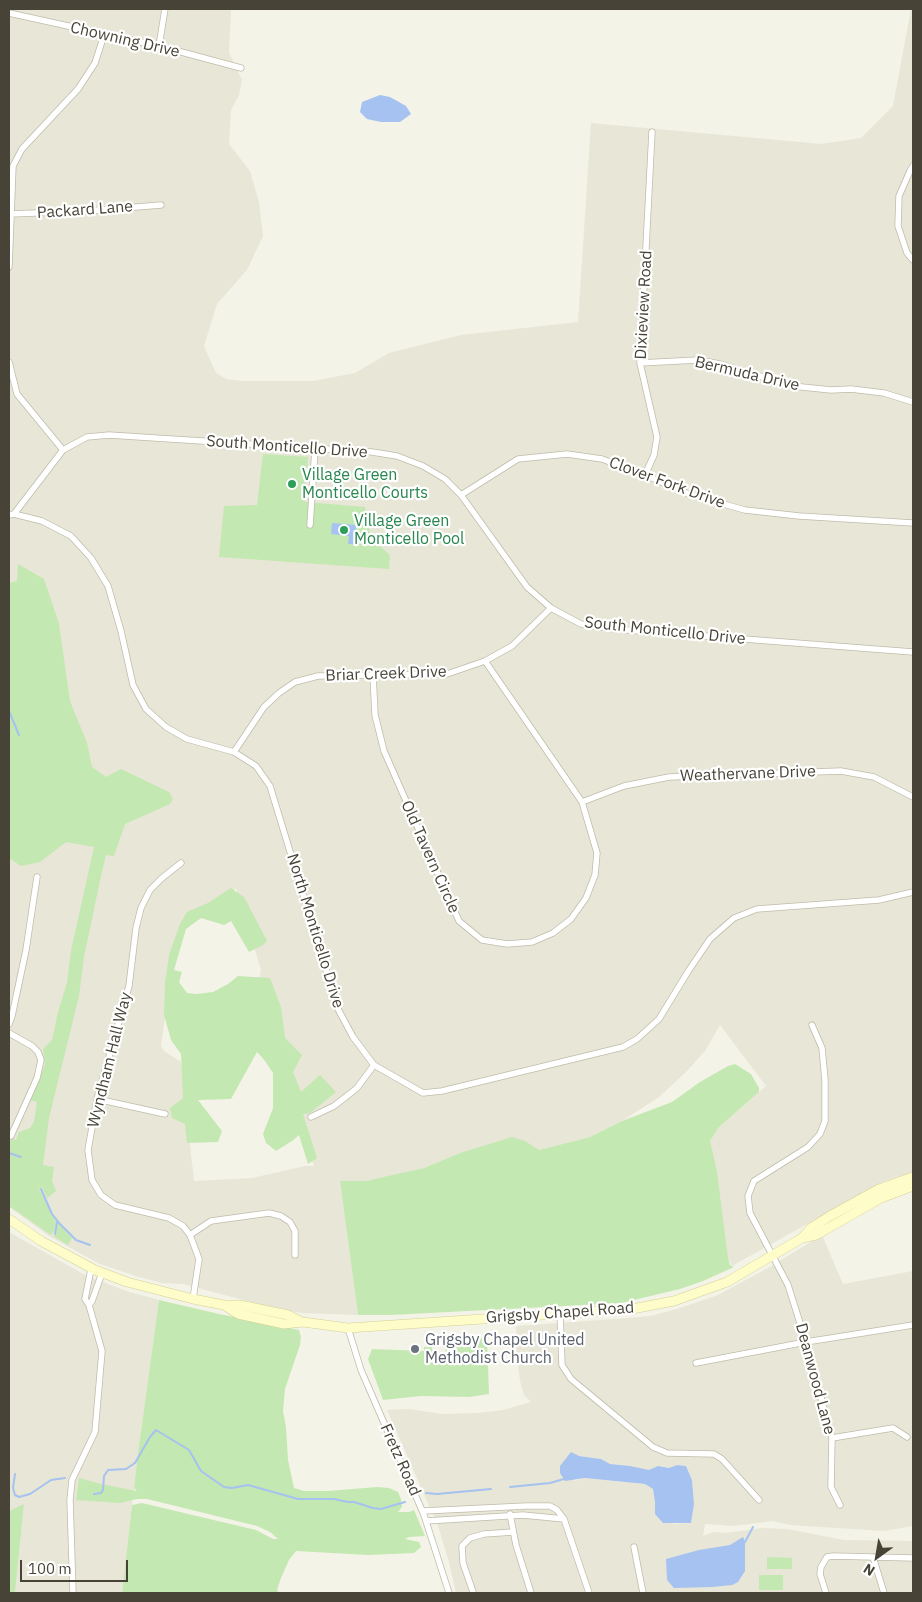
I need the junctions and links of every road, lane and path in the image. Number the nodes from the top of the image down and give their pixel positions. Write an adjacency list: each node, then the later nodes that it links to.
1 (165, 9): 4 (street)
2 (9, 13): 3 (street, Chowning Drive)
3 (104, 35): 4 (street, Chowning Drive); 9 (street)
4 (159, 46): 5 (street, Chowning Drive)
5 (241, 68)
6 (652, 132): 13 (street, Dixieview Road)
7 (913, 166): 10 (street)
8 (161, 205): 9 (street, Packard Lane)
9 (10, 214): 11 (street)
10 (913, 260)
11 (9, 267)
12 (9, 362): 16 (street)
13 (640, 363): 14 (street, Bermuda Drive); 17 (street, Dixieview Road)
14 (913, 402)
15 (315, 449): 16 (street, South Monticello Drive); 18 (street, South Monticello Drive); 21 (street)
16 (63, 450): 19 (street, South Monticello Drive)
17 (645, 475): 18 (street, Clover Fork Drive); 20 (street, Clover Fork Drive)
18 (461, 495): 22 (street, South Monticello Drive)
19 (11, 515): 26 (street, North Monticello Drive)
20 (913, 523)
21 (310, 525)
22 (551, 608): 23 (street, South Monticello Drive); 24 (street, Briar Creek Drive)
23 (913, 652)
24 (485, 661): 25 (street, Briar Creek Drive); 28 (street, Old Tavern Circle)
25 (374, 675): 26 (street, Briar Creek Drive); 28 (street, Old Tavern Circle)
26 (234, 752): 35 (street, North Monticello Drive)
27 (913, 797): 28 (street, Weathervane Drive)
28 (582, 802)
29 (181, 863): 36 (street, Wyndham Hall Way)
30 (37, 877): 32 (street)
31 (913, 892): 35 (street, North Monticello Drive)
32 (9, 1024)
33 (812, 1025): 46 (street, Deanwood Lane)
34 (9, 1034): 39 (street)
35 (374, 1065): 38 (street)
36 (96, 1099): 37 (street); 43 (street, Wyndham Hall Way)
37 (165, 1114)
38 (311, 1117)
39 (11, 1136)
40 (913, 1177): 44 (street, Grigsby Chapel Road)
41 (913, 1186): 44 (street, Grigsby Chapel Road)
42 (9, 1219): 47 (street, Grigsby Chapel Road)
43 (190, 1235): 45 (street); 49 (street, Wyndham Hall Way)
44 (802, 1238): 46 (street, Grigsby Chapel Road)
45 (295, 1256)
46 (772, 1256): 51 (street, Grigsby Chapel Road); 54 (street, Deanwood Lane)
47 (91, 1269): 48 (street, Grigsby Chapel Road); 50 (street)
48 (102, 1273): 49 (street, Grigsby Chapel Road); 50 (street)
49 (193, 1299): 53 (street, Grigsby Chapel Road)
50 (89, 1305): 72 (street)
51 (560, 1313): 53 (street, Grigsby Chapel Road); 58 (street)
52 (913, 1325): 54 (street)
53 (348, 1328): 62 (street, Fretz Road)
54 (806, 1342): 55 (street); 57 (street, Deanwood Lane)
55 (696, 1363)
56 (907, 1437): 57 (street)
57 (832, 1438): 59 (street, Deanwood Lane)
58 (759, 1500)
59 (840, 1505)
60 (507, 1507): 61 (street); 63 (street); 65 (street)
61 (465, 1509): 62 (street); 64 (street)
62 (422, 1511): 66 (street, Fretz Road)
63 (510, 1515): 64 (street); 65 (street); 67 (street)
64 (465, 1518): 66 (street)
65 (564, 1519): 75 (street)
66 (426, 1521): 73 (street, Fretz Road)
67 (513, 1532): 71 (street); 74 (street)
68 (634, 1547): 76 (street)
69 (874, 1557): 70 (street); 77 (street); 78 (street)
70 (913, 1558)
71 (473, 1592)
72 (73, 1593)
73 (449, 1593)
74 (531, 1593)
75 (589, 1593)
76 (643, 1593)
77 (826, 1593)
78 (884, 1593)

